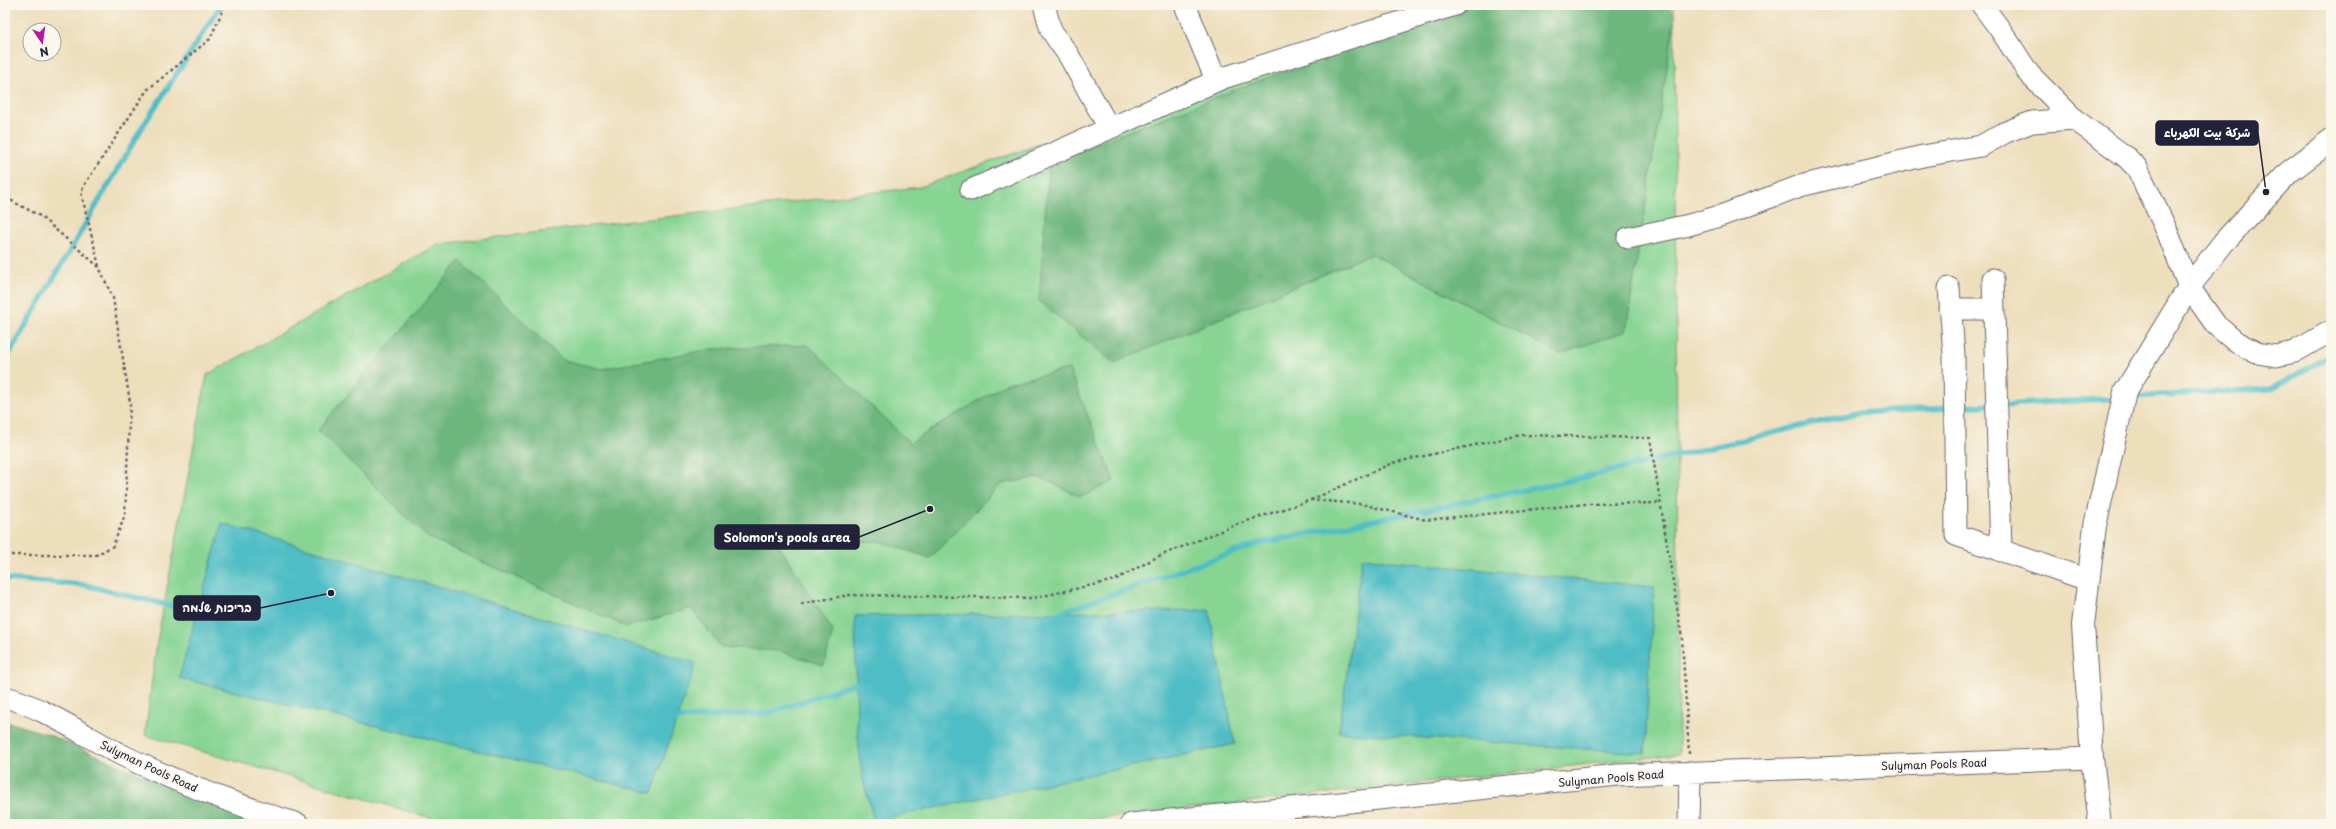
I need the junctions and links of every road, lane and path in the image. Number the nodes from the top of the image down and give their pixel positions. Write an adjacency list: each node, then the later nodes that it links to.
1 (225, 5): 13 (path)
2 (1044, 5): 8 (street)
3 (1185, 5): 6 (street)
4 (1455, 5): 6 (street)
5 (1982, 5): 7 (street)
6 (1216, 80): 8 (street)
7 (2074, 119): 12 (street); 15 (street)
8 (1108, 128): 10 (street)
9 (2331, 140): 15 (main road)
10 (971, 190)
11 (5, 200): 13 (path)
12 (1628, 238)
13 (99, 267): 23 (path)
14 (1993, 279): 18 (street)
15 (2189, 287): 19 (street); 24 (main road)
16 (1949, 288): 17 (street)
17 (1950, 309): 18 (street); 22 (street)
18 (1994, 309): 22 (street)
19 (2331, 331)
20 (1311, 500): 21 (path); 21 (path); 25 (path)
21 (1660, 503): 28 (path)
22 (2001, 551): 24 (street)
23 (5, 555)
24 (2088, 580): 27 (main road)
25 (801, 604)
26 (5, 698): 29 (street, Sulyman Pools Road)
27 (2092, 758): 28 (street, Sulyman Pools Road); 32 (main road)
28 (1690, 772): 30 (street, Sulyman Pools Road); 31 (street)
29 (298, 824)
30 (1131, 824)
31 (1689, 824)
32 (2100, 824)

